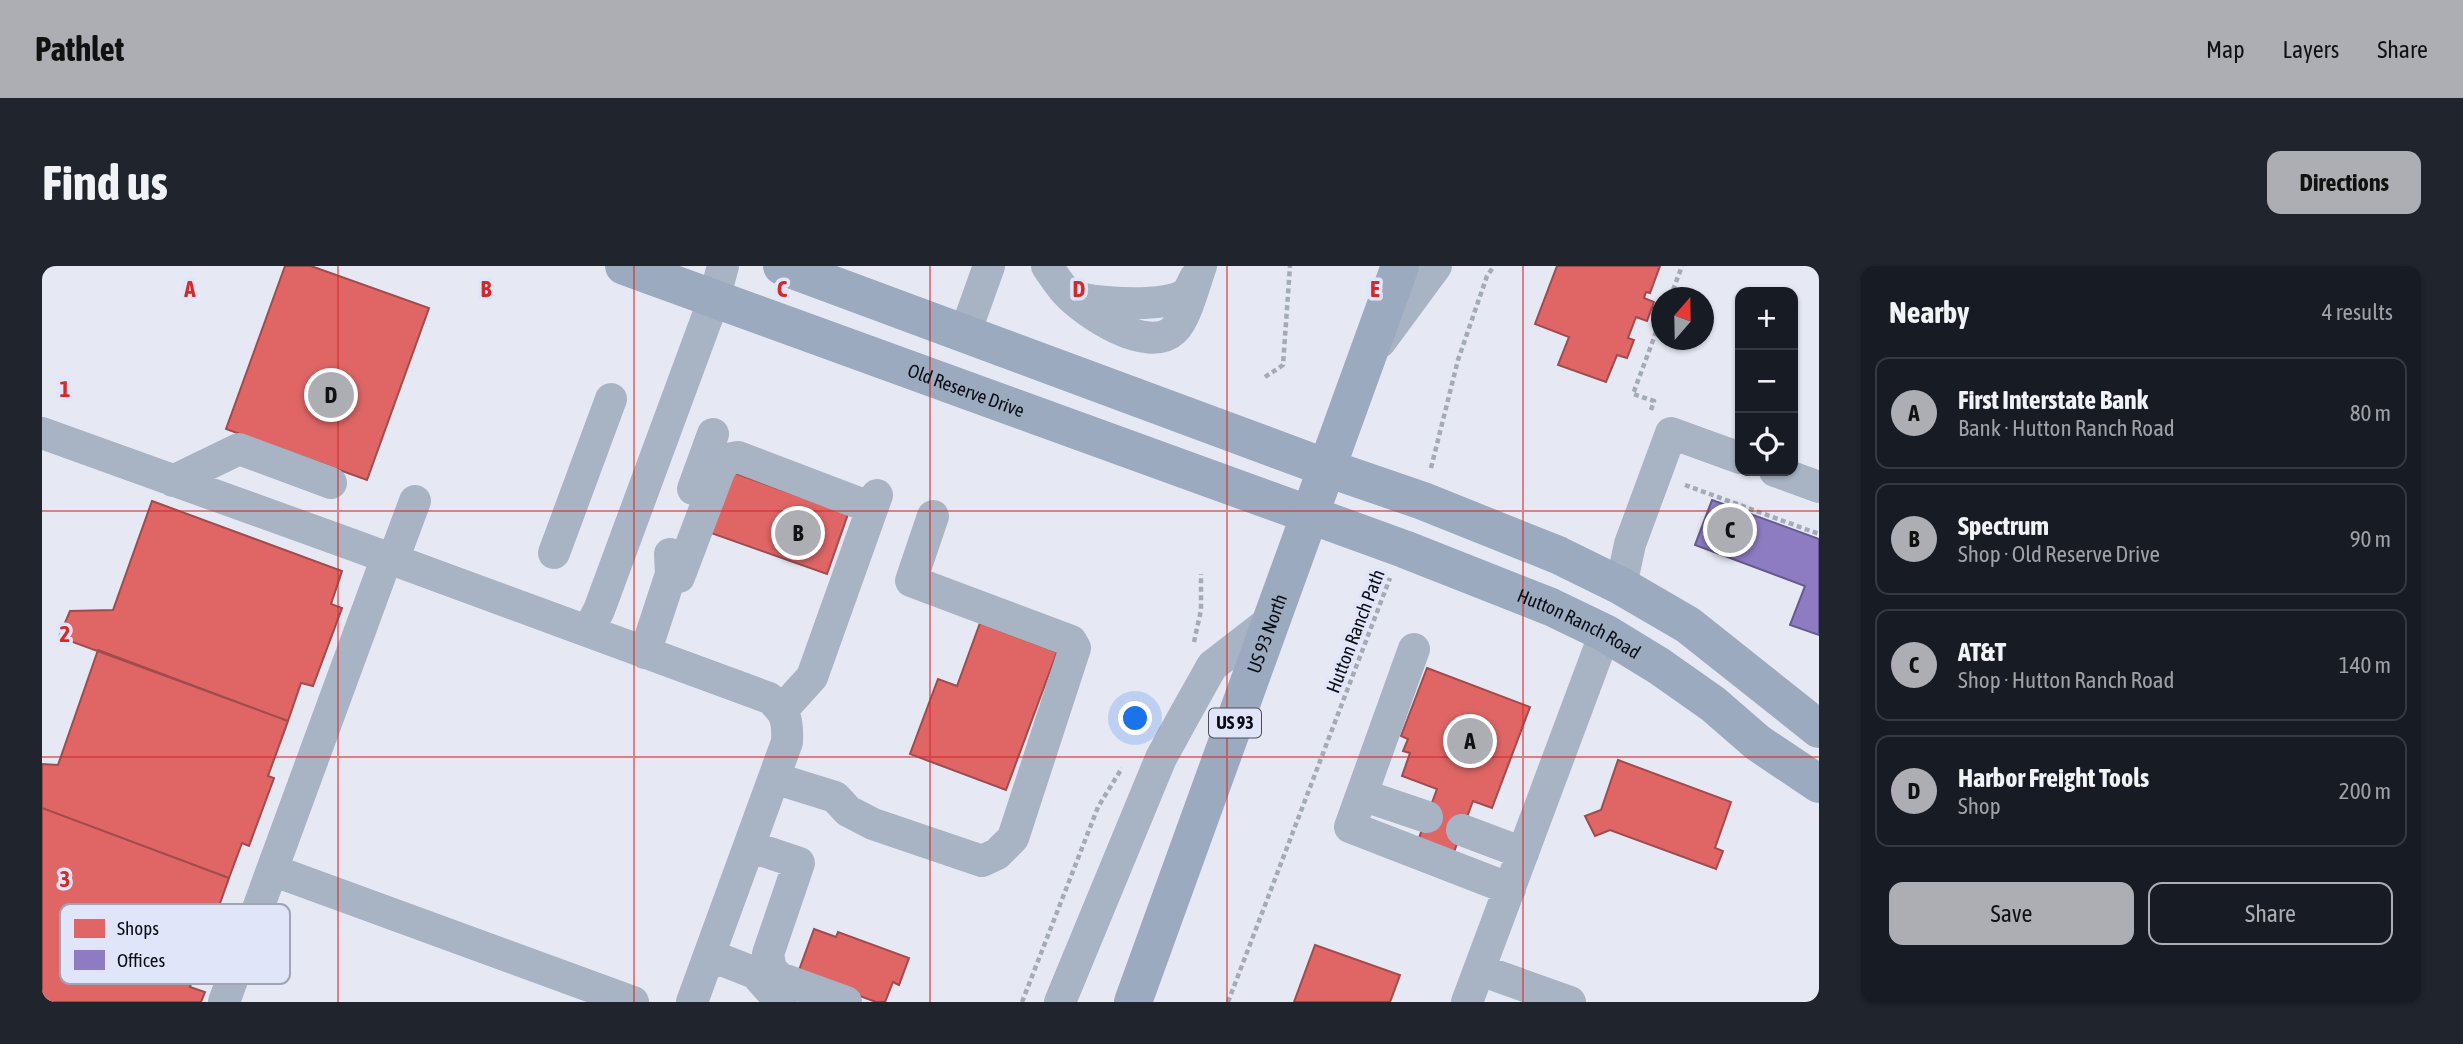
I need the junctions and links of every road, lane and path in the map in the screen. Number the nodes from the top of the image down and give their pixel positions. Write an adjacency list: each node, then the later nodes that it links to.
1 (624, 266): 11 (main road, Old Reserve Drive)
2 (782, 266): 13 (main road)
3 (989, 266): 13 (lane)
4 (1290, 266): 16 (path)
5 (1400, 266): 15 (main road, US 93 North / US 93)
6 (1436, 266): 15 (lane)
7 (1494, 266): 28 (path)
8 (1682, 266): 12 (path)
9 (1199, 270): 10 (lane)
10 (1058, 275)
11 (719, 282): 31 (main road, Old Reserve Drive); 39 (lane)
12 (1674, 287)
13 (965, 333): 22 (main road)
14 (1651, 346): 18 (path)
15 (1364, 363): 22 (main road, US 93 North / US 93)
16 (1265, 377)
17 (611, 399): 34 (lane)
18 (1647, 421)
19 (42, 433): 24 (lane)
20 (712, 434): 42 (lane)
21 (1735, 456): 37 (lane)
22 (1327, 468): 28 (main road); 31 (main road, US 93 North / US 93)
23 (1789, 476): 27 (lane)
24 (173, 481): 25 (lane); 35 (lane)
25 (331, 482)
26 (1685, 485): 32 (path)
27 (1819, 487)
28 (1423, 500): 37 (main road)
29 (415, 501): 35 (lane)
30 (933, 516): 45 (lane)
31 (1309, 516): 33 (main road, Hutton Ranch Road); 38 (main road, US 93 North / US 93)
32 (1819, 534)
33 (1404, 549): 40 (main road, Hutton Ranch Road); 65 (path, Hutton Ranch Path)
34 (554, 553)
35 (390, 559): 39 (lane); 52 (lane)
36 (679, 577): 43 (lane)
37 (1621, 586): 44 (main road)
38 (1274, 618): 63 (lane); 64 (main road, US 93 North / US 93)
39 (588, 631): 42 (lane)
40 (1605, 634): 46 (main road, Hutton Ranch Road); 51 (lane)
41 (1414, 649): 47 (lane)
42 (645, 653): 43 (lane)
43 (783, 709): 45 (lane)
44 (1819, 729)
45 (774, 778): 50 (lane)
46 (1819, 784)
47 (1362, 795): 48 (lane); 53 (lane)
48 (1427, 817)
49 (1462, 830): 51 (lane)
50 (749, 846): 55 (lane); 62 (lane)
51 (1523, 853): 53 (lane)
52 (272, 870): 54 (lane); 59 (lane)
53 (1510, 889): 56 (lane)
54 (260, 904)
55 (709, 955): 60 (lane); 61 (lane)
56 (1480, 970): 66 (lane); 67 (lane)
57 (231, 984): 58 (lane)
58 (224, 1002)
59 (633, 1002)
60 (692, 1002)
61 (803, 1002)
62 (846, 1002)
63 (1060, 1002)
64 (1133, 1002)
65 (1228, 1002)
66 (1467, 1002)
67 (1570, 1002)

